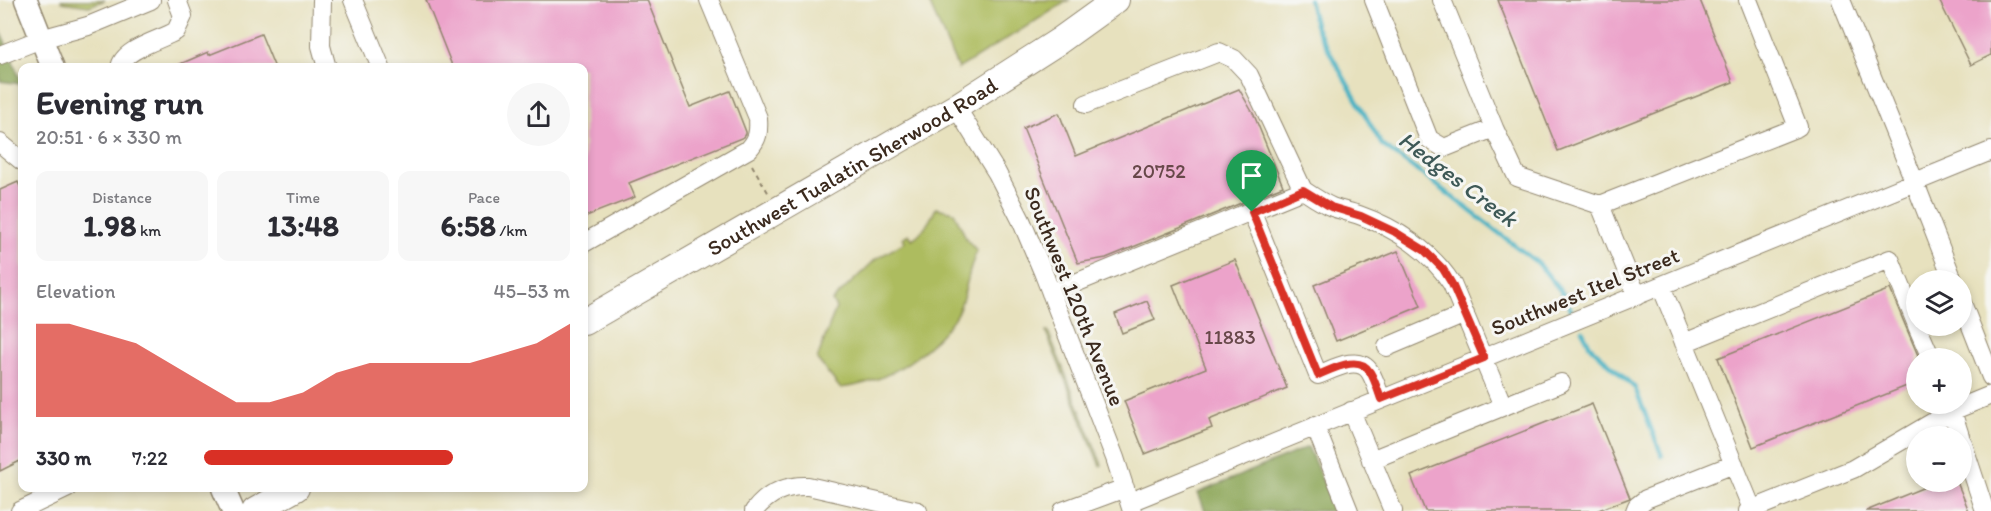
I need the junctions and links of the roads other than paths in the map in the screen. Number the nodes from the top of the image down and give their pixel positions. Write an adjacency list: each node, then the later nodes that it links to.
1 (26, 0): 12 (main road)
2 (151, 0): 12 (street)
3 (177, 0): 15 (street)
4 (322, 0): 16 (street)
5 (353, 0): 17 (street)
6 (709, 0): 28 (street)
7 (1116, 0): 19 (highway, Southwest Tualatin Sherwood Road)
8 (1374, 0): 20 (street)
9 (1442, 0): 20 (street)
10 (1748, 0): 26 (street)
11 (1840, 0): 24 (street)
12 (41, 39): 13 (street); 14 (main road)
13 (0, 55)
14 (51, 63)
15 (121, 63)
16 (326, 63)
17 (379, 63)
18 (1086, 104): 25 (street)
19 (956, 107): 31 (street, Southwest 120th Avenue); 35 (highway, Southwest Tualatin Sherwood Road)
20 (1494, 128): 26 (street)
21 (0, 143): 23 (street)
22 (1991, 151): 24 (street, Southwest Itel Street)
23 (18, 157)
24 (1916, 183): 29 (street); 30 (street, Southwest Itel Street)
25 (1303, 190): 27 (street); 34 (street)
26 (1600, 206): 32 (street)
27 (1252, 212): 31 (street); 43 (street)
28 (588, 241)
29 (1949, 270)
30 (1661, 286): 32 (street, Southwest Itel Street); 37 (street)
31 (1051, 293): 55 (street, Southwest 120th Avenue)
32 (1636, 296): 39 (street, Southwest Itel Street)
33 (1906, 298): 37 (street)
34 (1465, 314): 38 (street); 39 (street)
35 (588, 320)
36 (1972, 329): 40 (street)
37 (1684, 343): 50 (street)
38 (1386, 347)
39 (1484, 358): 43 (street, Southwest Itel Street); 45 (street)
40 (1991, 377)
41 (1561, 383): 45 (street)
42 (1991, 395): 44 (street)
43 (1381, 399): 46 (street, Southwest Itel Street)
44 (1972, 401)
45 (1503, 406): 49 (street)
46 (1351, 411): 48 (street, Southwest Itel Street); 49 (street)
47 (1940, 414): 57 (street)
48 (1315, 426): 55 (street, Southwest Itel Street); 63 (street)
49 (1371, 460): 64 (street)
50 (1734, 464): 57 (street); 65 (street)
51 (1972, 471): 66 (street)
52 (61, 492): 56 (street)
53 (225, 492): 58 (main road)
54 (289, 492): 59 (highway)
55 (1129, 500): 62 (street, Southwest Itel Street)
56 (30, 509)
57 (1750, 510)
58 (233, 511)
59 (255, 511)
60 (754, 511): 61 (street)
61 (918, 511)
62 (1063, 511)
63 (1349, 511)
64 (1393, 511)
65 (1635, 511)
66 (1985, 511)

